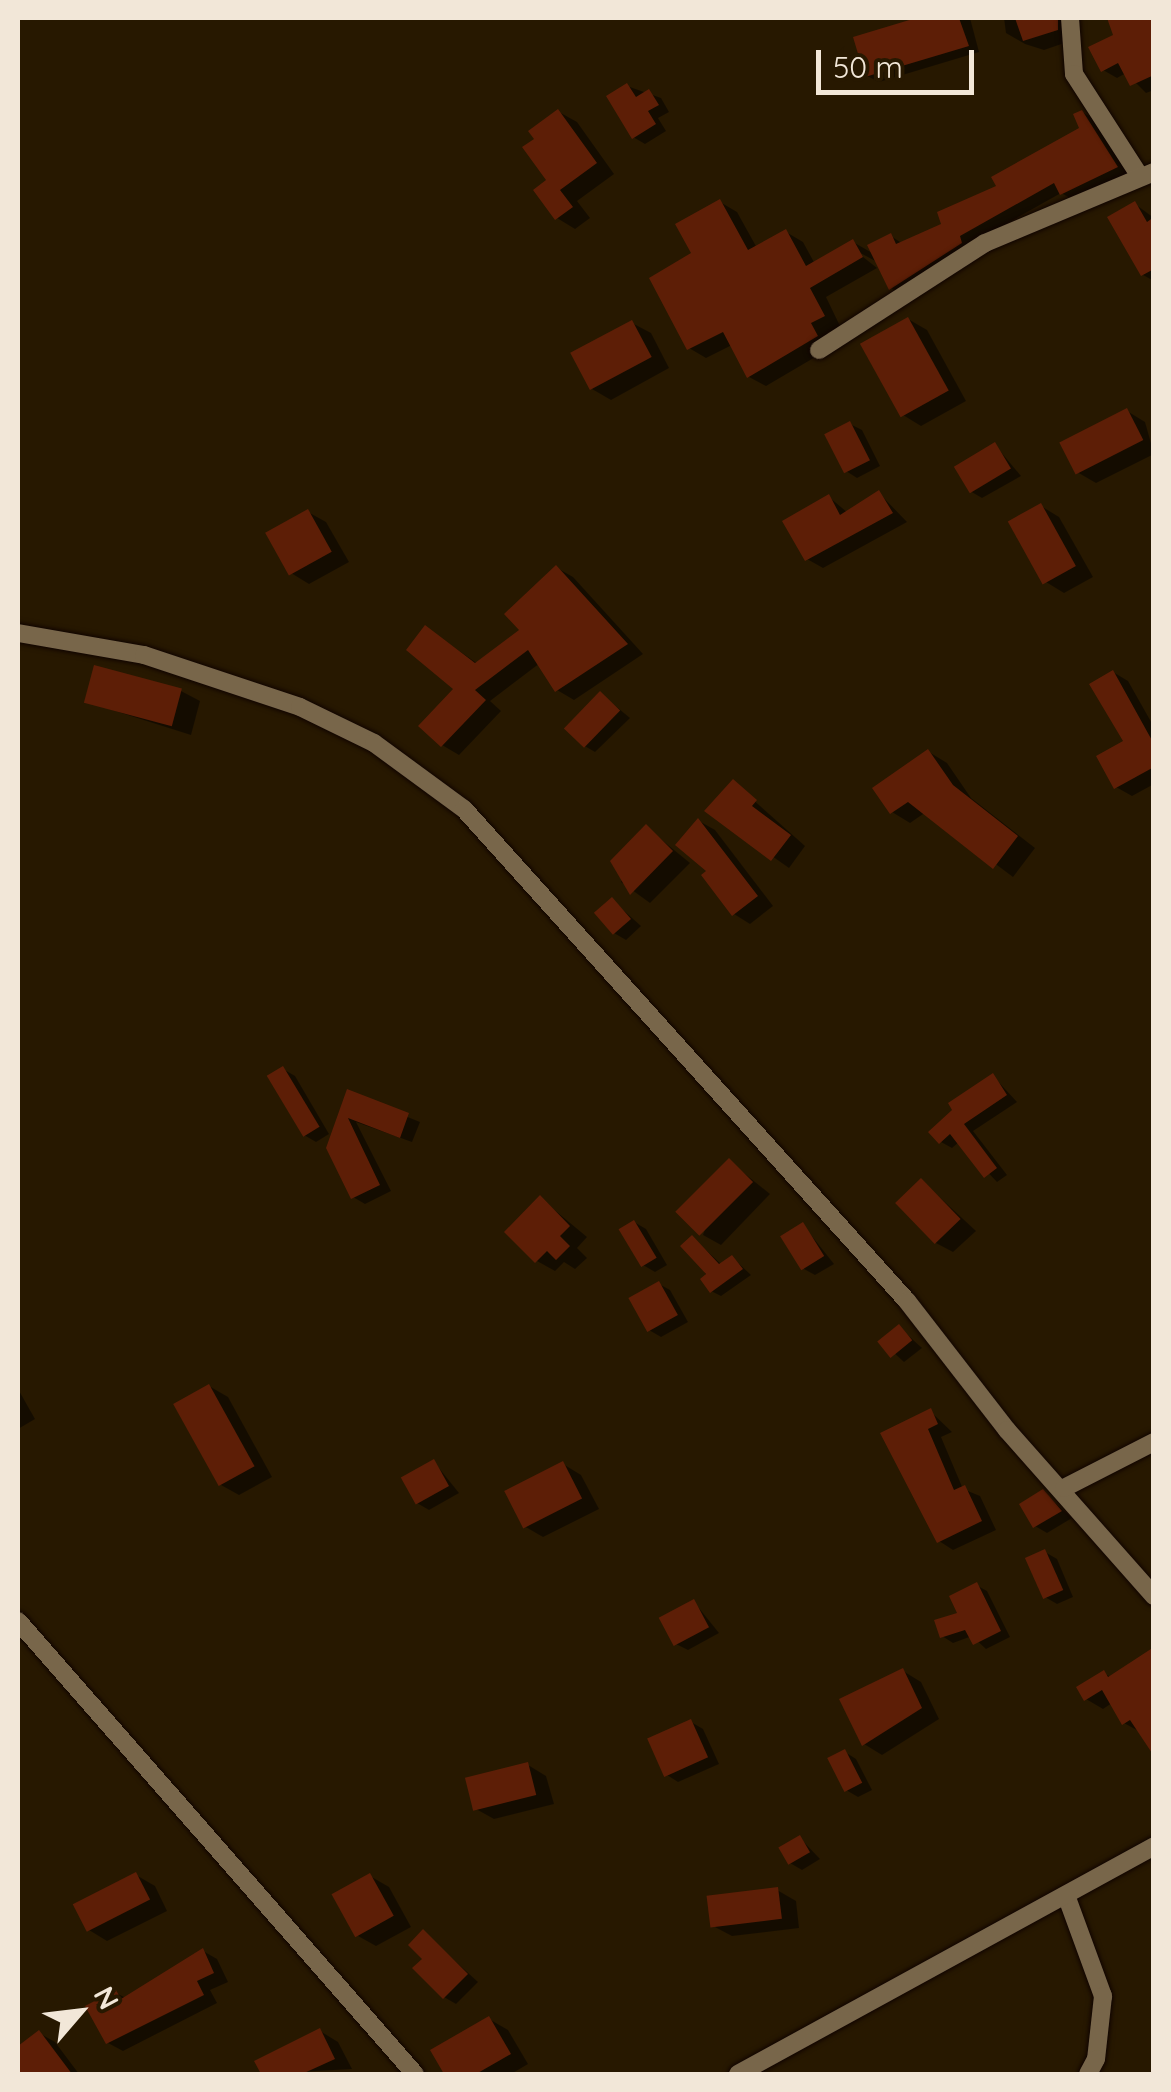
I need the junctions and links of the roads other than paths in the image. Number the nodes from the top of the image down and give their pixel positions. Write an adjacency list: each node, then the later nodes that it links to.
1 (1070, 18): 2 (street)
2 (1146, 174): 3 (street)
3 (819, 350)
4 (18, 633): 6 (street)
5 (1154, 1442): 6 (street)
6 (1064, 1488): 7 (street)
7 (1154, 1596)
8 (18, 1621): 11 (street)
9 (1154, 1846): 10 (street)
10 (1066, 1895): 12 (street); 13 (street)
11 (415, 2074)
12 (738, 2074)
13 (1088, 2074)

